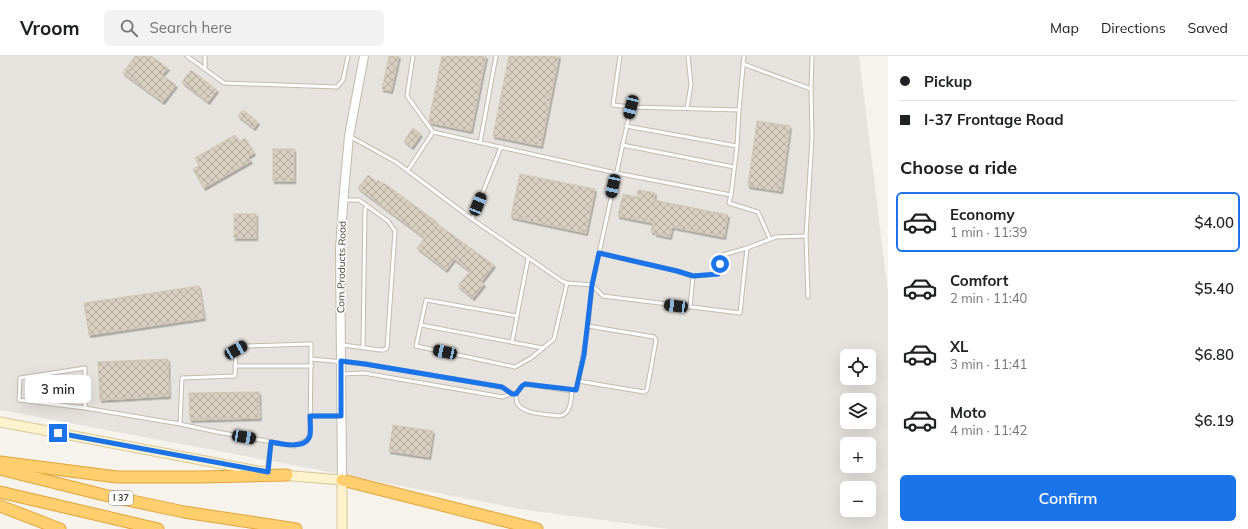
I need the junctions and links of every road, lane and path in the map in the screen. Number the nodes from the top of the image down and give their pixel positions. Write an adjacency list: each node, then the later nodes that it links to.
1 (187, 56): 12 (lane)
2 (205, 56): 12 (lane)
3 (348, 56): 12 (lane)
4 (364, 56): 19 (street, Corn Products Road)
5 (413, 56): 18 (lane)
6 (496, 56): 20 (lane)
7 (620, 56): 14 (lane)
8 (688, 56): 15 (lane)
9 (744, 56): 11 (lane)
10 (812, 56): 13 (lane)
11 (743, 64): 13 (lane); 16 (lane)
12 (205, 69)
13 (811, 89): 31 (lane)
14 (631, 107): 15 (lane); 17 (lane)
15 (688, 108): 16 (lane)
16 (739, 110): 22 (lane)
17 (626, 126): 21 (lane); 22 (lane)
18 (433, 132): 20 (lane); 25 (lane)
19 (349, 136): 25 (lane); 28 (street, Corn Products Road)
20 (480, 142): 23 (lane)
21 (622, 144): 24 (lane); 26 (lane)
22 (737, 146): 24 (lane)
23 (501, 147): 26 (lane); 30 (lane)
24 (734, 167): 27 (lane)
25 (408, 170): 30 (lane)
26 (616, 173): 27 (lane); 34 (lane)
27 (730, 195): 32 (lane)
28 (343, 199): 29 (lane); 45 (street, Corn Products Road)
29 (367, 206): 46 (lane); 46 (lane)
30 (472, 219): 35 (lane)
31 (806, 236): 32 (lane); 39 (lane)
32 (770, 239): 33 (lane)
33 (747, 248): 36 (lane); 40 (lane)
34 (599, 253): 36 (lane); 38 (lane)
35 (528, 259): 37 (lane); 41 (lane)
36 (693, 276): 40 (lane)
37 (567, 283): 38 (lane); 47 (lane)
38 (592, 285): 40 (lane); 43 (lane)
39 (808, 296)
40 (690, 308)
41 (517, 316): 42 (lane); 44 (lane)
42 (421, 325): 44 (lane); 47 (lane)
43 (588, 326): 53 (lane); 53 (lane)
44 (512, 342): 47 (lane)
45 (341, 344): 46 (lane); 49 (street, Corn Products Road)
46 (363, 347)
47 (543, 348)
48 (311, 359): 49 (lane); 50 (lane); 51 (lane)
49 (341, 361): 52 (street, Corn Products Road); 55 (lane)
50 (235, 366): 51 (lane); 60 (lane)
51 (312, 366): 57 (lane)
52 (341, 374): 55 (lane); 58 (street, Corn Products Road)
53 (578, 381): 54 (lane)
54 (572, 391): 55 (lane); 55 (lane)
55 (514, 394)
56 (85, 408): 56 (lane); 60 (lane)
57 (310, 416): 58 (lane); 61 (lane)
58 (341, 416): 66 (street, Corn Products Road)
59 (0, 422): 64 (main road)
60 (180, 424): 61 (lane)
61 (271, 442): 64 (lane)
62 (0, 462): 65 (highway)
63 (0, 469): 71 (highway, I 37)
64 (268, 472): 65 (main road)
65 (286, 476): 66 (main road)
66 (342, 480): 72 (main road); 73 (highway)
67 (0, 492): 70 (highway, I 37)
68 (0, 506): 69 (highway)
69 (60, 529)
70 (158, 529)
71 (296, 529)
72 (342, 529)
73 (537, 529)

